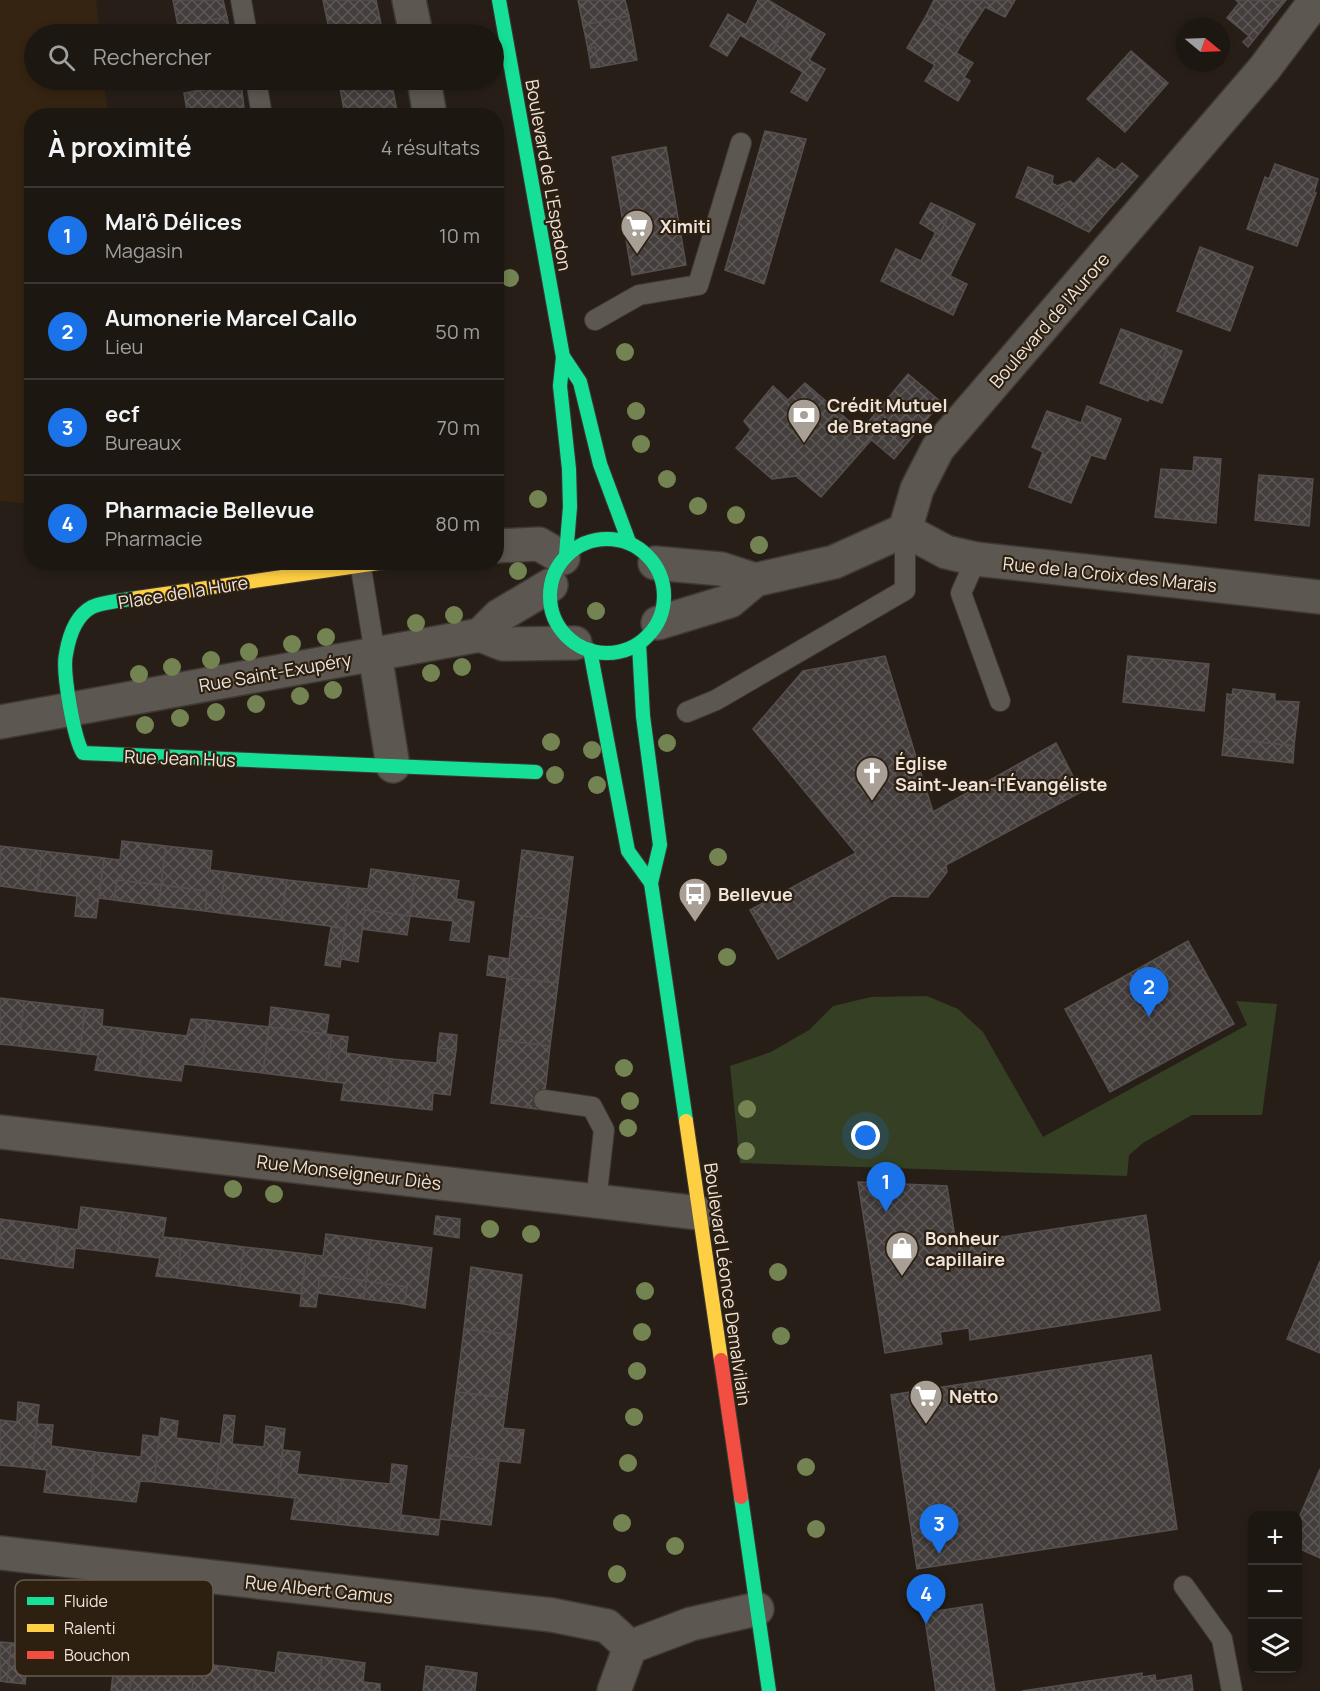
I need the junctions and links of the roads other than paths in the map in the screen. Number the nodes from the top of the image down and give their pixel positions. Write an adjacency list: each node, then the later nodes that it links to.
1 (241, 0): 5 (lane)
2 (410, 0): 6 (street)
3 (498, 0): 7 (street, Boulevard de L'Espadon)
4 (1316, 0): 16 (street, Boulevard de l'Aurore)
5 (246, 24)
6 (414, 24)
7 (502, 24)
8 (504, 33): 15 (street, Boulevard de L'Espadon)
9 (258, 90): 11 (lane)
10 (426, 90): 12 (street)
11 (261, 108)
12 (429, 108)
13 (741, 143): 14 (lane)
14 (595, 320)
15 (563, 357): 17 (street, Boulevard de L'Espadon); 21 (street, Boulevard de L'Espadon)
16 (905, 530): 19 (street, Rue de la Croix des Marais); 24 (street); 32 (lane)
17 (629, 542): 20 (street); 21 (street)
18 (504, 546): 21 (street)
19 (976, 559): 25 (street, Rue de la Croix des Marais); 30 (lane)
20 (655, 563): 24 (street); 26 (street)
21 (560, 566): 27 (street); 28 (street)
22 (321, 570): 31 (street, Place de la Hure)
23 (362, 570): 29 (lane)
24 (755, 580): 26 (street)
25 (1320, 597)
26 (648, 633): 28 (street); 36 (street, Boulevard Léonce Demalvilain)
27 (480, 635): 28 (street, Rue Saint-Exupéry); 29 (street, Rue Saint-Exupéry)
28 (582, 647): 36 (street, Boulevard Léonce Demalvilain)
29 (375, 654): 31 (street, Rue Saint-Exupéry); 34 (street)
30 (1000, 701)
31 (70, 709): 33 (street); 34 (street, Rue Jean Hus)
32 (687, 712)
33 (0, 722)
34 (393, 766): 35 (street, Rue Jean Hus)
35 (536, 772)
36 (651, 883): 40 (street, Boulevard Léonce Demalvilain)
37 (544, 1100): 39 (lane)
38 (0, 1132): 39 (street, Rue Monseigneur Diès)
39 (596, 1201): 40 (street, Rue Monseigneur Diès)
40 (699, 1213): 43 (street, Boulevard Léonce Demalvilain)
41 (0, 1553): 44 (street, Rue Albert Camus)
42 (1184, 1586): 47 (lane)
43 (757, 1609): 44 (street); 46 (street, Boulevard Léonce Demalvilain)
44 (630, 1647): 45 (street)
45 (614, 1691)
46 (769, 1691)
47 (1232, 1691)

